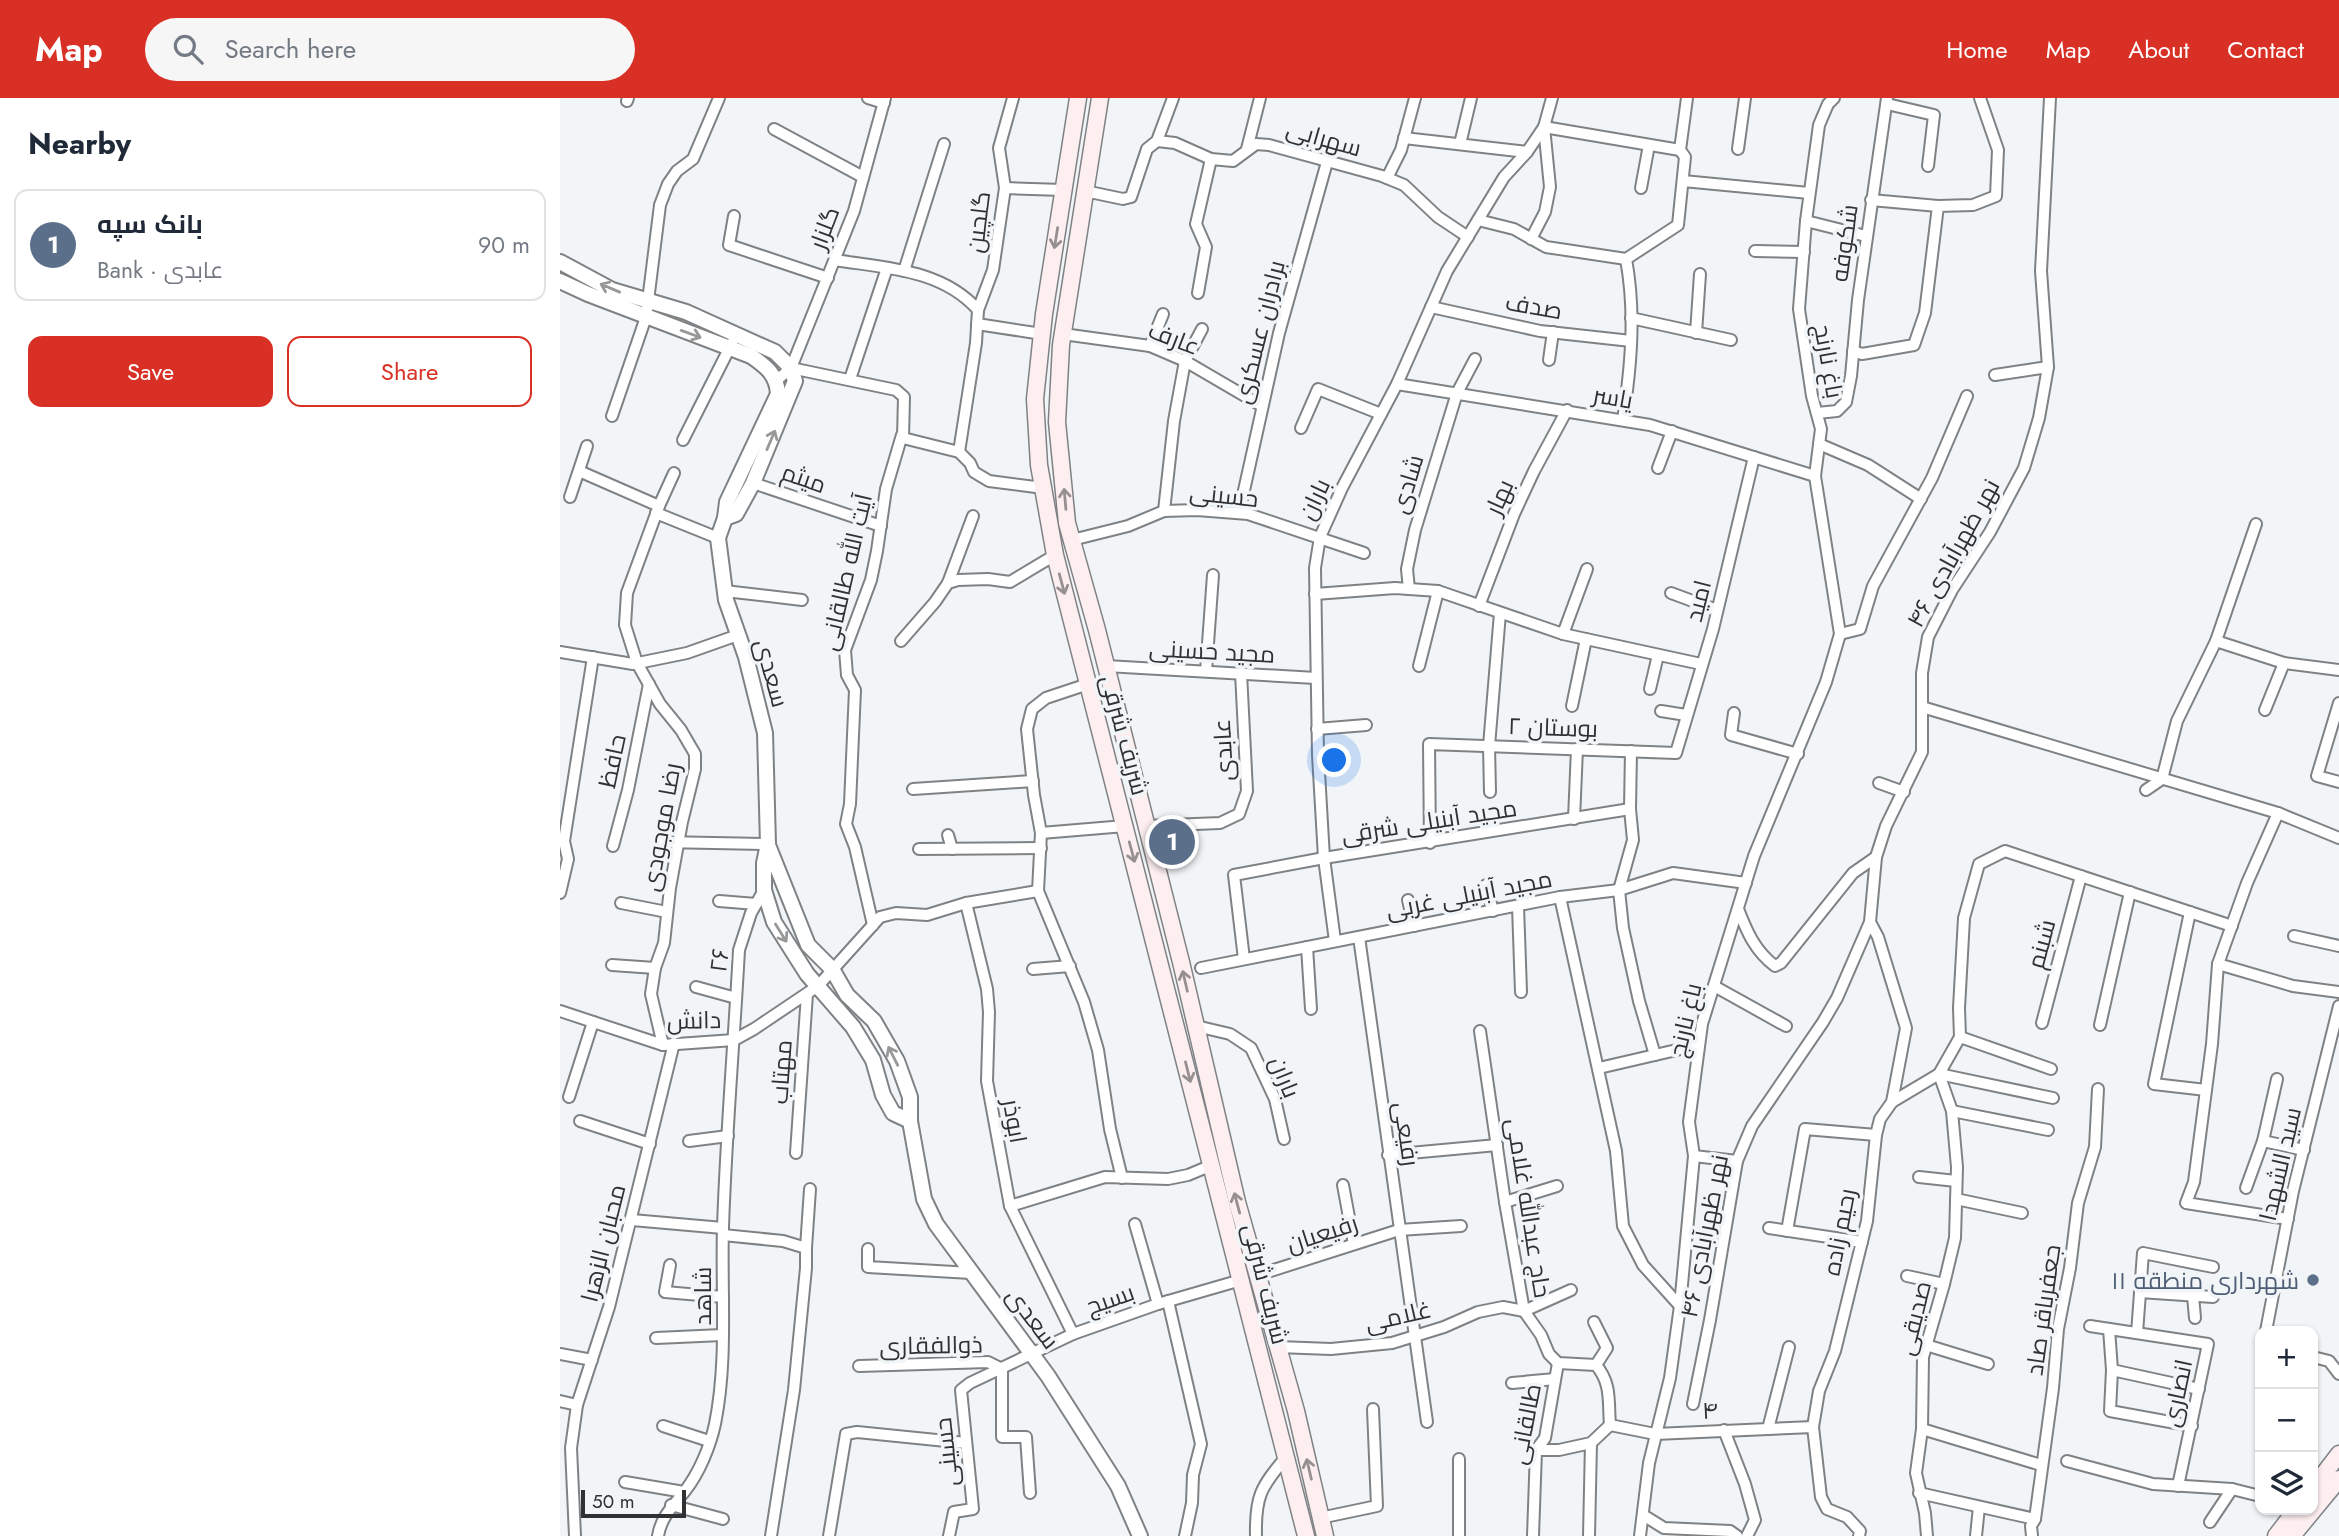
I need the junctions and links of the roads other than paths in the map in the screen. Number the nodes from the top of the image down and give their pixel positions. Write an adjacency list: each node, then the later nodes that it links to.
1 (719, 98): 59 (street)
2 (868, 98): 16 (street)
3 (1013, 98): 35 (street, گلچین)
4 (1078, 98): 37 (main road, شریف شرقی)
5 (1100, 98): 38 (main road, شریف شرقی)
6 (1173, 98): 21 (street)
7 (1260, 98): 25 (street)
8 (1415, 98): 20 (street)
9 (1471, 98): 23 (street)
10 (1552, 98): 18 (street)
11 (1687, 98): 27 (street)
12 (1745, 98): 26 (street)
13 (1834, 98): 39 (street, باغ نارنج)
14 (1980, 98): 41 (street)
15 (2050, 98): 80 (street, نهر ظهرآبادی ۴۶)
16 (885, 101): 32 (street, گلزار)
17 (1887, 101): 31 (street); 40 (street, شکوفه)
18 (1544, 127): 24 (street); 28 (street, باران); 47 (street)
19 (774, 129): 32 (street)
20 (1404, 138): 23 (street); 33 (street)
21 (1157, 141): 29 (street); 38 (street)
22 (944, 144): 54 (street)
23 (1460, 144): 28 (street)
24 (1649, 145): 27 (street); 36 (street)
25 (1247, 149): 29 (street, سهرابی); 30 (street, سهرابی)
26 (1738, 149)
27 (1680, 150): 34 (street)
28 (1527, 152): 43 (street, باران)
29 (1211, 159): 58 (street)
30 (1327, 162): 33 (street, سهرابی); 88 (street, برادران عسکری)
31 (1928, 166)
32 (863, 177): 51 (street, گلزار)
33 (1387, 178): 46 (street, سهرابی)
34 (1683, 181): 39 (street); 50 (street)
35 (1005, 188): 37 (street); 61 (street, گلچین)
36 (1641, 188)
37 (1063, 190): 70 (main road, شریف شرقی, one-way to 70)
38 (1085, 191): 71 (main road, شریف شرقی)
39 (1810, 193): 44 (street, باغ نارنج)
40 (1871, 200): 41 (street); 45 (street, شکوفه)
41 (1938, 206): 76 (street)
42 (734, 216): 56 (street)
43 (1478, 220): 46 (street, باران); 47 (street)
44 (1806, 221): 45 (street); 49 (street, باغ نارنج)
45 (1866, 236): 76 (street, شکوفه)
46 (1468, 237): 60 (street, باران)
47 (1531, 239): 50 (street)
48 (1755, 251): 49 (street)
49 (1804, 252): 91 (street, باغ نارنج)
50 (1626, 259): 64 (street)
51 (835, 260): 53 (street); 56 (street, گلزار)
52 (560, 262): 59 (street, one-way to 52)
53 (887, 268): 54 (street); 83 (street)
54 (904, 271): 61 (street)
55 (1700, 274): 68 (street)
56 (828, 278): 81 (street, گلزار)
57 (560, 281): 63 (street)
58 (1198, 293)
59 (649, 301): 63 (street); 69 (street)
60 (1431, 307): 67 (street, صدف); 85 (street, باران)
61 (978, 310): 65 (street, گلچین)
62 (1163, 314): 74 (street)
63 (646, 317): 75 (street, one-way to 75); 92 (street)
64 (1631, 318): 68 (street); 73 (street)
65 (977, 324): 70 (street); 100 (street, گلچین)
66 (1202, 329): 79 (street)
67 (1553, 332): 73 (street, صدف); 78 (street)
68 (1696, 333): 72 (street)
69 (735, 334): 75 (street); 81 (street)
70 (1042, 334): 107 (main road, شریف شرقی)
71 (1063, 334): 74 (street, عارف); 119 (main road, شریف شرقی, one-way to 71)
72 (1731, 340)
73 (1631, 341): 93 (street)
74 (1150, 346): 79 (street, عارف)
75 (730, 348): 84 (street); 97 (street)
76 (1853, 351): 91 (street, شکوفه)
77 (1475, 359): 86 (street, شادی)
78 (1549, 360)
79 (1185, 361): 88 (street, عارف); 111 (street, حسینی)
80 (2048, 367): 82 (street); 157 (street, نهر ظهرآبادی ۴۶)
81 (790, 368): 83 (street); 84 (street); 106 (street, سعدی, one-way to 81)
82 (1995, 375)
83 (850, 379): 96 (street, آیت الله طالقانی)
84 (777, 380): 114 (street, سعدی)
85 (1397, 384): 86 (street, یاسر); 90 (street, باران)
86 (1458, 393): 89 (street, یاسر); 125 (street, شادی)
87 (1967, 396): 109 (street)
88 (1262, 406): 112 (street, برادران عسکری)
89 (1567, 410): 93 (street, یاسر); 131 (street, بهار)
90 (1381, 414): 94 (street); 117 (street, باران)
91 (1817, 414): 98 (street, باغ نارنج)
92 (612, 416)
93 (1623, 420): 95 (street, یاسر)
94 (1301, 428)
95 (1672, 431): 101 (street, یاسر); 102 (street)
96 (902, 435): 100 (street); 116 (street, آیت الله طالقانی)
97 (683, 440)
98 (1819, 444): 105 (street, باغ نارنج); 109 (street)
99 (587, 446): 103 (street)
100 (959, 452): 107 (street)
101 (1754, 457): 105 (street, یاسر); 132 (street, امید)
102 (1658, 468)
103 (579, 471): 108 (street); 110 (street)
104 (674, 473): 110 (street, رضا موجودی)
105 (1815, 476): 135 (street, باغ نارنج)
106 (753, 482): 114 (street, سعدی); 116 (street, میثم)
107 (1043, 488): 121 (main road, شریف شرقی)
108 (570, 497)
109 (1921, 499): 135 (street)
110 (658, 510): 118 (street); 143 (street, رضا موجودی)
111 (1164, 511): 112 (street, حسینی); 119 (street, حسینی)
112 (1239, 513): 117 (street, حسینی)
113 (973, 516): 124 (street)
114 (725, 518): 118 (street, سعدی)
115 (2256, 524): 139 (street)
116 (881, 526): 217 (street, آیت الله طالقانی)
117 (1320, 537): 120 (street, حسینی); 129 (street, باران)
118 (719, 538): 126 (street, سعدی)
119 (1072, 540): 146 (main road, شریف شرقی)
120 (1364, 553)
121 (1055, 555): 124 (street); 153 (main road, شریف شرقی, one-way to 153)
122 (1587, 569): 134 (street)
123 (1213, 575): 149 (street)
124 (948, 583): 138 (street)
125 (1409, 589): 127 (street); 129 (street)
126 (726, 591): 130 (street); 136 (street, سعدی)
127 (1438, 591): 131 (street); 147 (street)
128 (1671, 593): 132 (street)
129 (1315, 594): 151 (street, باران)
130 (802, 600)
131 (1479, 606): 133 (street)
132 (1717, 610): 145 (street, امید)
133 (1500, 614): 134 (street); 164 (street)
134 (1563, 634): 137 (street)
135 (1840, 634): 168 (street, باغ نارنج)
136 (738, 635): 143 (street); 188 (street, سعدی)
137 (1586, 639): 141 (street); 156 (street)
138 (901, 641)
139 (2216, 641): 144 (street); 169 (street)
140 (560, 652): 142 (street)
141 (1658, 655): 145 (street); 154 (street)
142 (593, 657): 143 (street); 204 (street)
143 (638, 663): 152 (street, رضا موجودی)
144 (2284, 663): 148 (street); 158 (street)
145 (1701, 664): 161 (street, امید)
146 (1106, 666): 149 (street, مجید حسینی); 181 (main road, شریف شرقی)
147 (1419, 666)
148 (2339, 670)
149 (1206, 671): 150 (street, مجید حسینی)
150 (1241, 673): 151 (street, مجید حسینی); 181 (street, عابدی)
151 (1316, 678): 163 (street, باران)
152 (649, 684): 187 (street, رضا موجودی); 189 (street, حافظ)
153 (1088, 684): 170 (street); 180 (main road, شریف شرقی)
154 (1650, 690)
155 (2339, 703): 171 (street)
156 (1572, 706)
157 (1922, 707): 169 (street); 176 (street, نهر ظهرآبادی ۴۶)
158 (2265, 710)
159 (1661, 711): 161 (street)
160 (1734, 713): 168 (street)
161 (1686, 715): 167 (street, امید)
162 (1366, 725): 163 (street)
163 (1317, 729): 194 (street, باران)
164 (1489, 746): 165 (street, بوستان ۲); 175 (street); 186 (street, بوستان ۲)
165 (1577, 749): 166 (street, بوستان ۲); 179 (street)
166 (1631, 751): 167 (street, بوستان ۲); 177 (street)
167 (1676, 753)
168 (1798, 754): 198 (street, باغ نارنج)
169 (2162, 779): 174 (street); 178 (street)
170 (1033, 781): 173 (street); 182 (street)
171 (2339, 782)
172 (1879, 783): 176 (street)
173 (913, 789)
174 (2146, 790)
175 (1489, 792)
176 (1904, 792): 193 (street, نهر ظهرآبادی ۴۶)
177 (1630, 809): 179 (street, مجید آبنیلی شرقی); 201 (street)
178 (2278, 813): 184 (street); 219 (street)
179 (1574, 819): 186 (street, مجید آبنیلی شرقی)
180 (1125, 826): 182 (street); 197 (main road, شریف شرقی, one-way to 197)
181 (1146, 826): 195 (main road, شریف شرقی)
182 (1041, 834): 190 (street)
183 (948, 835): 192 (street)
184 (2339, 838)
185 (662, 842): 187 (street)
186 (1430, 842): 194 (street, مجید آبنیلی شرقی)
187 (678, 844): 188 (street); 214 (street, رضا موجودی)
188 (768, 844): 200 (street, سعدی); 231 (street, سعدی)
189 (614, 846)
190 (1041, 848): 192 (street); 202 (street)
191 (919, 849): 192 (street)
192 (952, 849)
193 (1876, 857): 212 (street); 216 (street, نهر ظهرآبادی ۴۶)
194 (1324, 858): 222 (street, باران); 225 (street, مجید آبنیلی شرقی)
195 (1158, 874): 197 (main road); 245 (main road, شریف شرقی, one-way to 195)
196 (2081, 876): 203 (street); 243 (street, شبنم); 248 (street)
197 (1139, 880): 278 (main road, شریف شرقی, one-way to 278)
198 (1746, 883): 201 (street, مجید آبنیلی غربی); 212 (street, باغ نارنج)
199 (1486, 885): 213 (street)
200 (764, 890): 210 (street, ۲۶); 235 (street, سعدی, one-way to 235)
201 (1619, 890): 205 (street, مجید آبنیلی غربی); 252 (street)
202 (1038, 891): 209 (street); 228 (street)
203 (2130, 892): 215 (street); 244 (street)
204 (560, 893)
205 (1560, 897): 211 (street, مجید آبنیلی غربی); 253 (street)
206 (1408, 900): 218 (street)
207 (719, 901): 210 (street)
208 (621, 903): 214 (street)
209 (966, 903): 217 (street); 288 (street, ابوذر)
210 (756, 905): 238 (street, ۲۶)
211 (1518, 906): 213 (street, مجید آبنیلی غربی); 236 (street)
212 (1738, 909): 233 (street, باغ نارنج)
213 (1493, 911): 218 (street, مجید آبنیلی غربی)
214 (667, 912): 229 (street, رضا موجودی)
215 (2190, 912): 219 (street); 258 (street)
216 (1870, 922): 261 (street, رحیم زاده); 277 (street, نهر ظهرآبادی ۴۶)
217 (873, 925): 231 (street)
218 (1413, 926): 221 (street, مجید آبنیلی غربی)
219 (2232, 926): 226 (street)
220 (2294, 936): 223 (street)
221 (1359, 937): 222 (street, مجید آبنیلی غربی); 275 (street, رفیعی)
222 (1335, 941): 224 (street, مجید آبنیلی غربی)
223 (2339, 946)
224 (1307, 947): 225 (street, مجید آبنیلی غربی); 240 (street)
225 (1244, 959): 230 (street, مجید آبنیلی غربی)
226 (2218, 964): 237 (street); 258 (street)
227 (612, 965): 229 (street)
228 (1070, 966): 232 (street); 280 (street)
229 (655, 968): 250 (street, رضا موجودی)
230 (1201, 968)
231 (832, 969): 235 (street, دانش); 264 (street, سعدی, one-way to 231)
232 (1033, 970)
233 (1714, 986): 246 (street); 251 (street, باغ نارنج)
234 (696, 987): 238 (street)
235 (812, 990): 249 (street, دانش); 264 (street, سعدی); 274 (street, مهتاب)
236 (1521, 992)
237 (2339, 992)
238 (736, 998): 249 (street, ۲۶)
239 (2339, 1006): 273 (street, سید الشهدا)
240 (1311, 1009)
241 (560, 1011): 242 (street, دانش)
242 (593, 1022): 250 (street, دانش); 259 (street)
243 (2042, 1023)
244 (2100, 1025)
245 (1196, 1026): 268 (street, باران); 305 (main road, شریف شرقی, one-way to 245)
246 (1786, 1026)
247 (1480, 1031): 272 (street, حاج عبدالله غلامی)
248 (1960, 1037): 254 (street); 255 (street)
249 (734, 1040): 250 (street, دانش); 267 (street, شاهد)
250 (669, 1044): 271 (street, محبان الزهرا)
251 (1698, 1045): 252 (street); 276 (street, باغ نارنج)
252 (1655, 1055): 253 (street)
253 (1599, 1068): 315 (street)
254 (2051, 1069)
255 (1939, 1074): 260 (street); 261 (street); 262 (street, صدیقی)
256 (2277, 1079): 269 (street)
257 (2098, 1089): 367 (street, جعفرباقر صاد)
258 (2206, 1090): 290 (street)
259 (569, 1097)
260 (2053, 1098)
261 (1892, 1102): 266 (street, رحیم زاده)
262 (1952, 1111): 265 (street); 281 (street, صدیقی)
263 (580, 1121): 271 (street)
264 (910, 1121): 304 (street, سعدی)
265 (2048, 1129)
266 (1876, 1135): 297 (street); 298 (street, رحیم زاده)
267 (728, 1136): 270 (street); 296 (street, شاهد)
268 (1284, 1139)
269 (2263, 1140): 273 (street); 284 (street)
270 (689, 1142)
271 (650, 1143): 291 (street, محبان الزهرا)
272 (1497, 1145): 275 (street); 287 (street, حاج عبدالله غلامی)
273 (2304, 1150): 290 (street, سید الشهدا)
274 (796, 1153)
275 (1388, 1155): 295 (street, رفیعی)
276 (1694, 1156): 277 (street); 315 (street, باغ نارنج)
277 (1737, 1161): 346 (street, نهر ظهرآبادی ۴۶)
278 (1212, 1165): 280 (street); 307 (main road, شریف شرقی)
279 (1919, 1177): 281 (street)
280 (1122, 1178): 288 (street)
281 (1956, 1181): 286 (street, صدیقی)
282 (1343, 1185): 299 (street)
283 (1557, 1186): 287 (street)
284 (2246, 1188)
285 (810, 1189): 300 (street)
286 (1956, 1199): 289 (street); 308 (street, صدیقی)
287 (1504, 1202): 316 (street, حاج عبدالله غلامی)
288 (1010, 1206): 323 (street, ابوذر)
289 (2022, 1213)
290 (2288, 1219): 320 (street, سید الشهدا)
291 (632, 1220): 296 (street); 333 (street, محبان الزهرا)
292 (1135, 1224): 314 (street)
293 (1461, 1226): 295 (street, رفیعیان)
294 (1769, 1228): 297 (street)
295 (1399, 1230): 299 (street, رفیعیان); 325 (street, رفیعی)
296 (723, 1231): 300 (street); 312 (street, شاهد)
297 (1787, 1231): 298 (street)
298 (1862, 1242): 353 (street, رحیم زاده)
299 (1354, 1244): 305 (street, رفیعیان)
300 (806, 1248): 387 (street)
301 (868, 1248): 304 (street)
302 (670, 1265): 312 (street)
303 (2213, 1267): 310 (street)
304 (971, 1273): 331 (street, سعدی)
305 (1258, 1275): 328 (main road, شریف شرقی)
306 (1907, 1276): 308 (street)
307 (1241, 1280): 314 (street, بسیج); 364 (main road, شریف شرقی)
308 (1944, 1284): 327 (street, صدیقی)
309 (1571, 1290): 316 (street)
310 (2140, 1292): 311 (street); 322 (street)
311 (2193, 1296): 313 (street); 317 (street)
312 (723, 1297): 324 (street, شاهد)
313 (2213, 1297)
314 (1163, 1303): 323 (street, بسیج); 391 (street)
315 (1680, 1306): 357 (street, باغ نارنج)
316 (1524, 1311): 325 (street, غلامی); 334 (street, حاج عبدالله غلامی)
317 (2195, 1318)
318 (1594, 1322): 336 (street)
319 (2090, 1326): 321 (street, انصاری)
320 (2267, 1326)
321 (2109, 1329): 322 (street, انصاری); 339 (street)
322 (2137, 1333): 343 (street, انصاری)
323 (1073, 1334): 331 (street, بسیج)
324 (722, 1335): 326 (street); 358 (street, شاهد)
325 (1416, 1336): 328 (street, غلامی); 349 (street, رفیعی)
326 (656, 1338)
327 (1926, 1345): 335 (street); 355 (street, صدیقی)
328 (1278, 1347): 381 (main road, شریف شرقی, one-way to 328)
329 (1789, 1347): 354 (street)
330 (560, 1354): 333 (street)
331 (1032, 1355): 338 (street, بسیج); 390 (street, سعدی)
332 (2318, 1358): 340 (street)
333 (592, 1360): 347 (street, محبان الزهرا)
334 (1558, 1363): 336 (street); 341 (street, طالقانی)
335 (1989, 1364)
336 (1596, 1365): 350 (street)
337 (859, 1366): 338 (street, ذوالفقاری)
338 (1002, 1369): 344 (street, بسیج); 374 (street)
339 (2112, 1370): 343 (street); 352 (street)
340 (2339, 1374)
341 (1556, 1378): 342 (street); 362 (street, طالقانی)
342 (1512, 1383)
343 (2199, 1389): 352 (street, انصاری)
344 (961, 1390): 359 (street, حسینی)
345 (560, 1401): 347 (street)
346 (1693, 1404)
347 (577, 1405): 361 (street, محبان الزهرا)
348 (1373, 1409): 381 (street)
349 (1427, 1422)
350 (1610, 1425): 357 (street, ۴); 360 (street)
351 (663, 1426): 358 (street)
352 (2192, 1426): 371 (street, انصاری)
353 (1812, 1427): 354 (street, ۴); 401 (street, رحیم زاده)
354 (1768, 1429): 356 (street, ۴)
355 (1922, 1429): 367 (street); 375 (street, صدیقی)
356 (1724, 1430): 357 (street, ۴); 400 (street)
357 (1655, 1434): 379 (street, باغ نارنج)
358 (709, 1441): 373 (street, شاهد)
359 (966, 1443): 388 (street); 389 (street, حسینی)
360 (1591, 1443): 362 (street); 397 (street)
361 (566, 1447): 385 (street, محبان الزهرا)
362 (1536, 1450): 396 (street, طالقانی)
363 (2339, 1454): 369 (main road)
364 (1286, 1457): 392 (street); 393 (main road, شریف شرقی)
365 (1460, 1459): 395 (street)
366 (2067, 1461): 371 (street)
367 (2041, 1465): 383 (street, جعفرباقر صاد)
368 (2339, 1479): 406 (main road)
369 (2318, 1481)
370 (625, 1482): 373 (street)
371 (2178, 1486): 372 (street)
372 (2232, 1489): 376 (street); 384 (street)
373 (684, 1492): 377 (street, شاهد)
374 (1030, 1493)
375 (1919, 1493): 378 (street); 402 (street, صدیقی)
376 (2255, 1495)
377 (671, 1505): 382 (street); 386 (street, شاهد)
378 (1979, 1507): 383 (street); 403 (street)
379 (1643, 1515): 398 (street, باغ نارنج); 399 (street)
380 (2292, 1515): 405 (main road)
381 (1320, 1518): 394 (main road, شریف شرقی)
382 (723, 1519)
383 (2035, 1519): 404 (street, جعفرباقر صاد)
384 (2210, 1522)
385 (575, 1536)
386 (658, 1536)
387 (771, 1536)
388 (829, 1536)
389 (950, 1536)
390 (1140, 1536)
391 (1185, 1536)
392 (1256, 1536)
393 (1306, 1536)
394 (1325, 1536)
395 (1459, 1536)
396 (1533, 1536)
397 (1589, 1536)
398 (1640, 1536)
399 (1737, 1536)
400 (1747, 1536)
401 (1859, 1536)
402 (1927, 1536)
403 (1976, 1536)
404 (2032, 1536)
405 (2276, 1536)
406 (2292, 1536)

